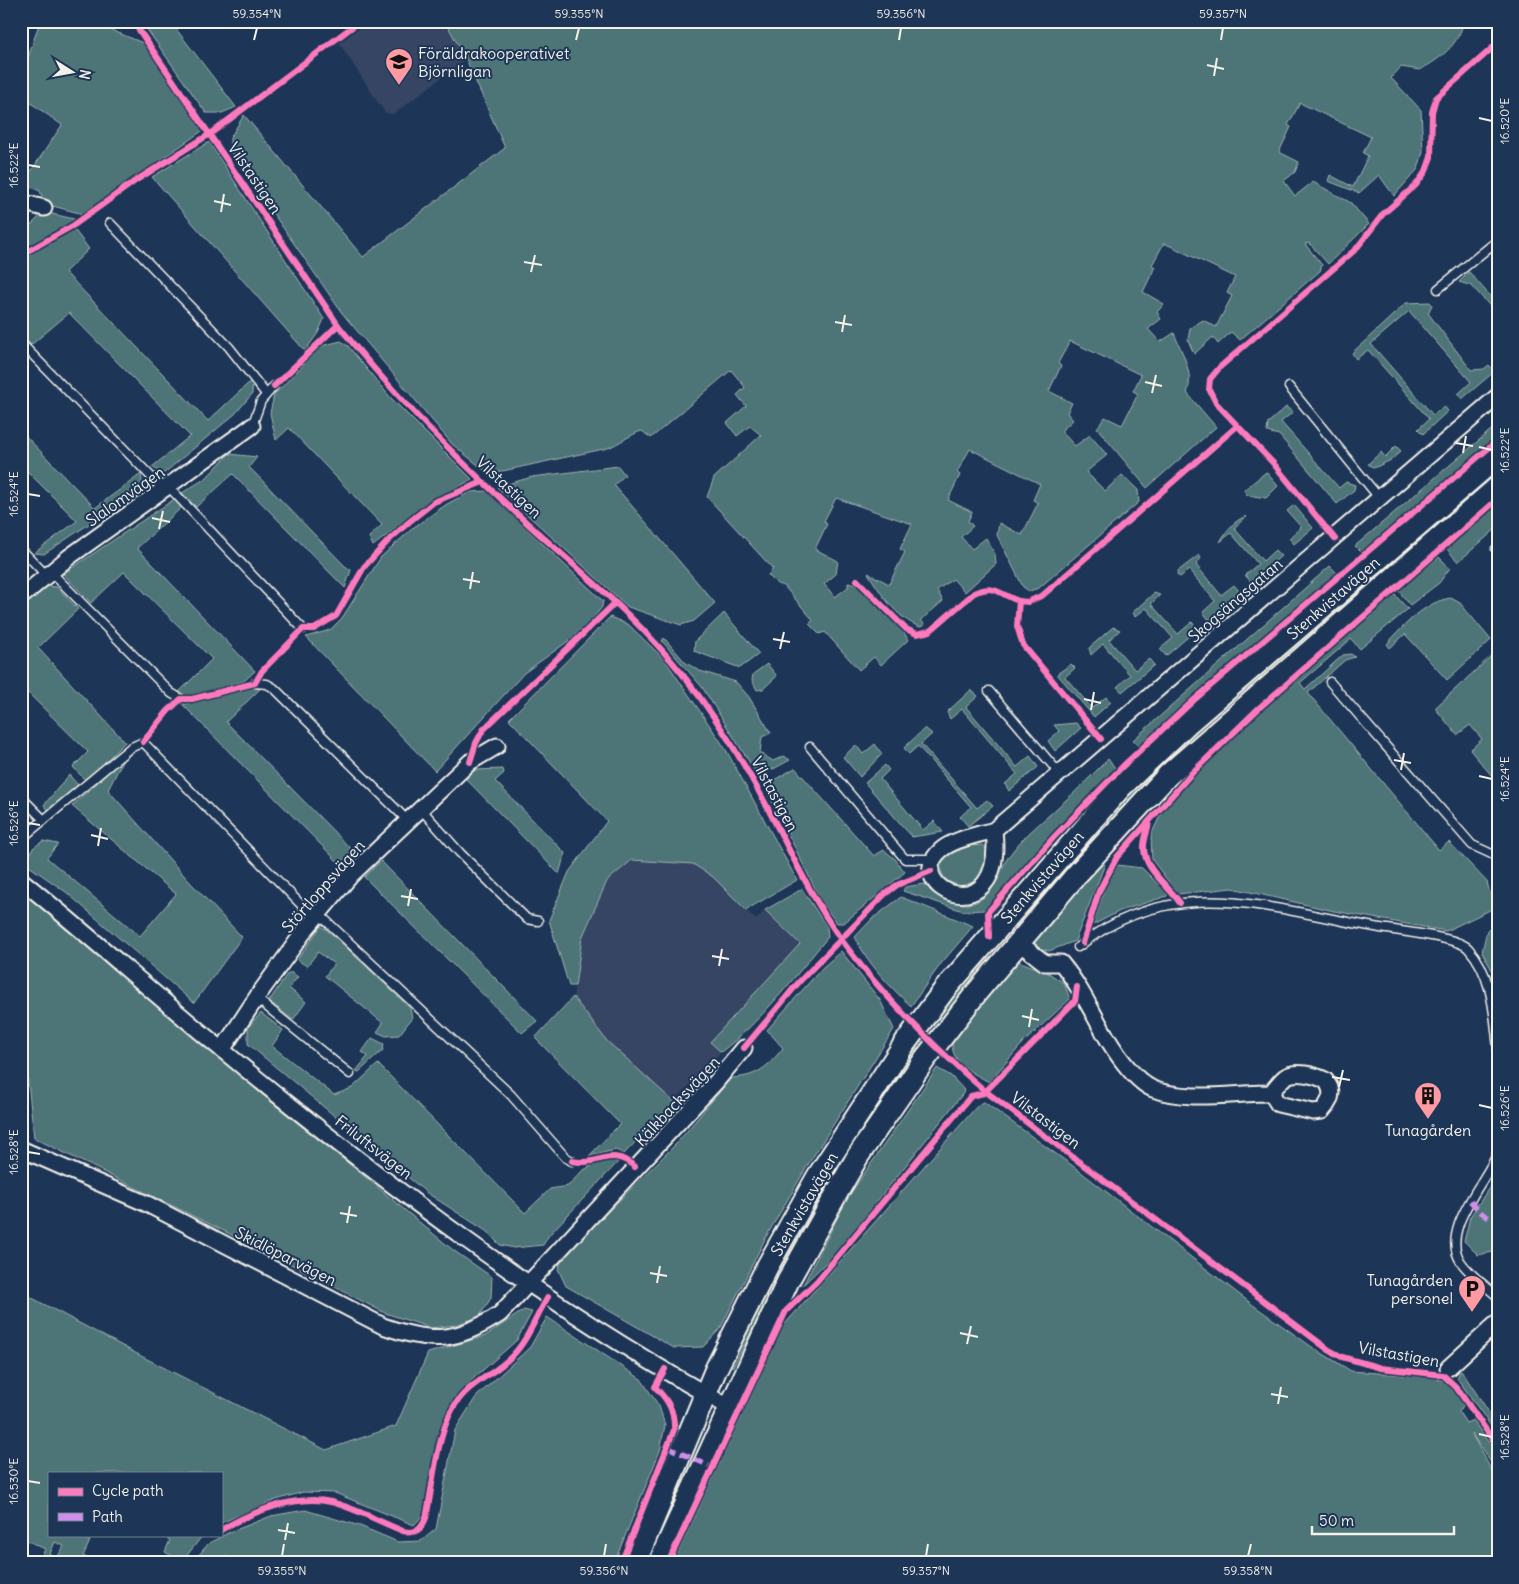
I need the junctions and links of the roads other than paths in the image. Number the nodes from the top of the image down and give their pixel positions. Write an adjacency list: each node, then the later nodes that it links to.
1 (21, 202): 2 (street)
2 (44, 208)
3 (110, 223): 9 (lane)
4 (1498, 240): 5 (lane)
5 (1438, 289)
6 (21, 343): 14 (lane)
7 (274, 386): 9 (lane)
8 (1289, 387): 15 (lane)
9 (266, 394): 11 (lane)
10 (1498, 396): 15 (street, Skogsängsgatan)
11 (252, 426): 14 (street, Slalomvägen)
12 (1498, 456): 38 (main road, Stenkvistavägen)
13 (1498, 487): 39 (main road, Stenkvistavägen)
14 (166, 488): 17 (street, Slalomvägen); 19 (lane)
15 (1380, 499): 26 (street, Skogsängsgatan)
16 (21, 549): 17 (lane)
17 (49, 574): 18 (street, Slalomvägen); 23 (lane)
18 (21, 597)
19 (303, 629)
20 (1330, 682): 33 (lane)
21 (255, 683): 30 (lane)
22 (990, 691): 26 (lane)
23 (181, 700)
24 (497, 746): 28 (street, Störtloppsvägen)
25 (810, 747): 34 (lane)
26 (1060, 774): 31 (street, Skogsängsgatan)
27 (21, 797): 29 (lane)
28 (421, 809): 30 (street, Störtloppsvägen); 37 (lane)
29 (44, 820): 32 (lane); 36 (lane)
30 (408, 821): 36 (street, Störtloppsvägen)
31 (994, 830): 34 (street, Skogsängsgatan); 34 (street)
32 (21, 839)
33 (1498, 857)
34 (934, 859)
35 (21, 880): 44 (street, Friluftsvägen)
36 (317, 916): 41 (street, Störtloppsvägen); 49 (lane)
37 (538, 921)
38 (1000, 925): 39 (main road); 54 (main road, Stenkvistavägen)
39 (1018, 942): 46 (street); 55 (main road, Stenkvistavägen)
40 (1078, 947): 43 (lane)
41 (256, 998): 44 (street, Störtloppsvägen); 45 (lane)
42 (744, 1048): 50 (street, Kälkbacksvägen)
43 (1498, 1048)
44 (222, 1050): 50 (street, Friluftsvägen)
45 (350, 1074)
46 (1271, 1093)
47 (21, 1149): 50 (street, Skidlöparvägen)
48 (1498, 1152): 51 (lane)
49 (572, 1162)
50 (527, 1283): 54 (street, Friluftsvägen)
51 (1498, 1297)
52 (1496, 1327): 53 (street)
53 (1448, 1368)
54 (705, 1394): 55 (street, Friluftsvägen); 56 (main road, Stenkvistavägen)
55 (730, 1407): 57 (main road, Stenkvistavägen)
56 (635, 1563)
57 (659, 1563)

